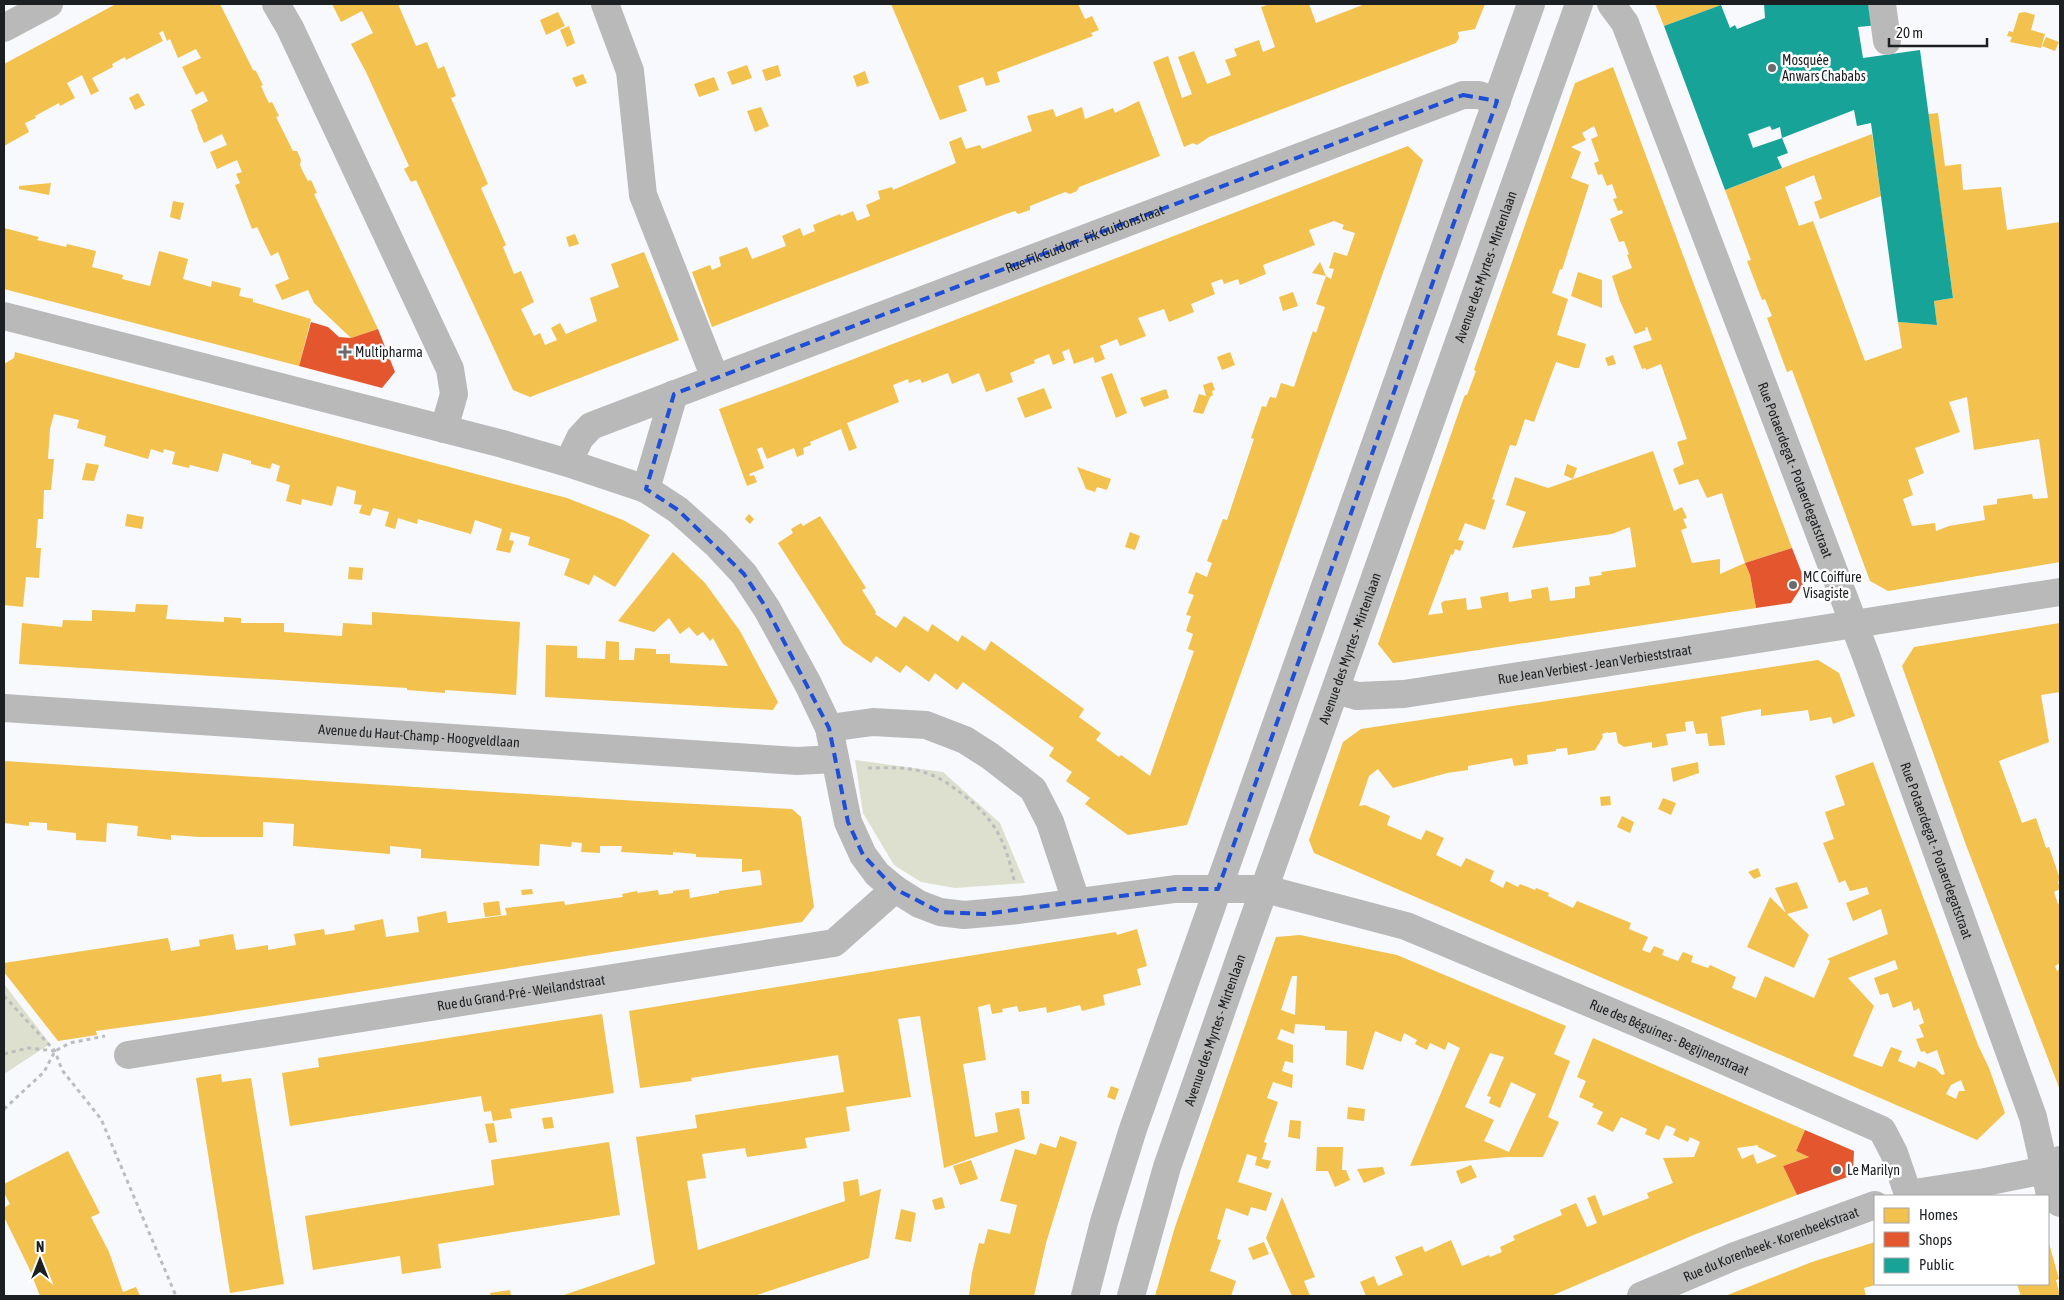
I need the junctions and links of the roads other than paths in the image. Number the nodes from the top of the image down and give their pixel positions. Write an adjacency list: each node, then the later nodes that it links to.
1 (49, 4): 8 (street)
2 (276, 4): 14 (street)
3 (606, 4): 12 (street)
4 (1531, 4): 10 (street)
5 (1579, 4): 19 (street, Avenue des Myrtes - Mirtenlaan)
6 (1611, 4): 18 (street, Rue Potaerdegat - Potaerdegatstraat)
7 (1882, 4): 9 (street)
8 (4, 28)
9 (1887, 41)
10 (1497, 101): 12 (street, Rue Fik Guidon - Fik Guidonstraat); 24 (street)
11 (4, 316): 14 (street, Rue des Béguines - Begijnenstraat)
12 (715, 378): 13 (street, Rue Fik Guidon - Fik Guidonstraat)
13 (674, 394): 15 (street, Rue Fik Guidon - Fik Guidonstraat); 16 (street)
14 (444, 429): 15 (street, Rue des Béguines - Begijnenstraat)
15 (568, 463): 16 (street, Rue des Béguines - Begijnenstraat)
16 (646, 489): 21 (street, Rue des Béguines - Begijnenstraat)
17 (2060, 592): 18 (street, Rue Jean Verbiest - Jean Verbieststraat)
18 (1854, 625): 19 (street, Rue Jean Verbiest - Jean Verbieststraat); 28 (street, Rue Potaerdegat - Potaerdegatstraat)
19 (1336, 690): 25 (street, Avenue des Myrtes - Mirtenlaan)
20 (4, 708): 22 (street, Avenue du Haut-Champ - Hoogveldlaan)
21 (829, 728): 22 (street, Rue des Béguines - Begijnenstraat); 26 (street)
22 (835, 759): 23 (street, Rue des Béguines - Begijnenstraat)
23 (895, 889): 26 (street, Rue des Béguines - Begijnenstraat); 27 (street, Rue du Grand-Pré - Weilandstraat)
24 (1218, 889): 25 (street, Rue des Béguines - Begijnenstraat); 26 (street, Rue des Béguines - Begijnenstraat); 32 (street)
25 (1265, 889): 29 (street, Rue des Béguines - Begijnenstraat); 33 (street, Avenue des Myrtes - Mirtenlaan)
26 (1076, 901)
27 (128, 1055)
28 (2052, 1165): 29 (street, Rue des Béguines - Begijnenstraat); 30 (street)
29 (1904, 1195)
30 (2060, 1203)
31 (1874, 1205): 34 (street, Rue du Korenbeek - Korenbeekstraat)
32 (1085, 1296)
33 (1131, 1296)
34 (1641, 1296)

